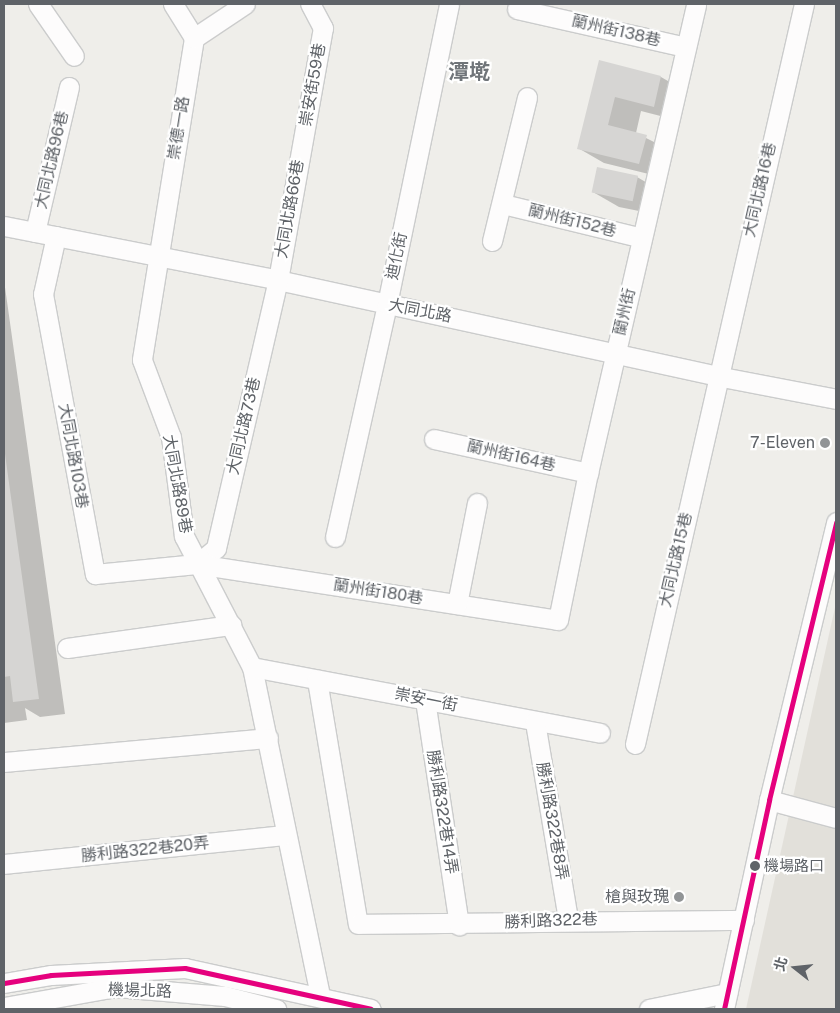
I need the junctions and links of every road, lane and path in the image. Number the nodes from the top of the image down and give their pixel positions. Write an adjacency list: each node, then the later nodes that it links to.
1 (38, 4): 11 (street)
2 (173, 4): 9 (street)
3 (245, 4): 9 (street)
4 (310, 4): 14 (street, 崇安街59巷)
5 (449, 4): 23 (street, 迪化街)
6 (696, 4): 10 (street, 蘭州街)
7 (804, 4): 25 (street, 大同北路16巷)
8 (517, 8): 10 (street, 蘭州街138巷)
9 (194, 38): 21 (street, 崇德一路)
10 (686, 48): 19 (street, 蘭州街)
11 (74, 56)
12 (69, 87): 17 (street, 大同北路96巷)
13 (527, 96): 15 (street)
14 (303, 139): 22 (street, 大同北路66巷)
15 (502, 204): 19 (street, 蘭州街152巷); 20 (street)
16 (4, 226): 17 (street, 大同北路)
17 (34, 232): 18 (street, 大同北路)
18 (56, 236): 21 (street, 大同北路); 32 (street, 大同北路103巷)
19 (642, 238): 24 (street, 蘭州街)
20 (492, 241)
21 (158, 258): 22 (street, 大同北路); 32 (street, 大同北路89巷)
22 (278, 280): 23 (street, 大同北路); 32 (street, 大同北路73巷)
23 (387, 304): 24 (street, 大同北路); 31 (street, 迪化街)
24 (616, 352): 25 (street, 大同北路); 28 (street, 蘭州街)
25 (717, 376): 26 (street, 大同北路); 43 (street, 大同北路15巷)
26 (836, 399)
27 (434, 439): 28 (street, 蘭州街164巷)
28 (588, 473): 34 (street, 蘭州街)
29 (477, 503): 33 (street)
30 (836, 522): 45 (street)
31 (335, 537)
32 (198, 564): 33 (street, 蘭州街180巷); 35 (street, 大同北路89巷)
33 (456, 604): 34 (street, 蘭州街180巷)
34 (558, 620)
35 (231, 625): 36 (street); 37 (street, 大同北路89巷)
36 (67, 648)
37 (252, 666): 38 (street, 崇安一街); 42 (street, 大同北路89巷)
38 (317, 680): 39 (street, 崇安一街); 51 (street, 勝利路322巷)
39 (424, 700): 40 (street, 崇安一街); 51 (street, 勝利路322巷14弄)
40 (535, 722): 41 (street, 崇安一街); 49 (street, 勝利路322巷8弄)
41 (600, 733)
42 (268, 738): 44 (street); 47 (street, 大同北路89巷)
43 (635, 744)
44 (4, 762)
45 (769, 800): 46 (street); 50 (street)
46 (836, 818)
47 (285, 836): 48 (street, 勝利路322巷20弄); 53 (street, 大同北路89巷)
48 (4, 864)
49 (568, 920): 50 (street, 勝利路322巷); 51 (street, 勝利路322巷)
50 (744, 920): 54 (street)
51 (459, 925)
52 (4, 983): 53 (street, 機場北路)
53 (320, 996): 57 (street, 機場北路)
54 (725, 1001): 58 (street)
55 (4, 1007): 56 (street, 機場北路)
56 (276, 1009)
57 (371, 1009)
58 (649, 1009)

